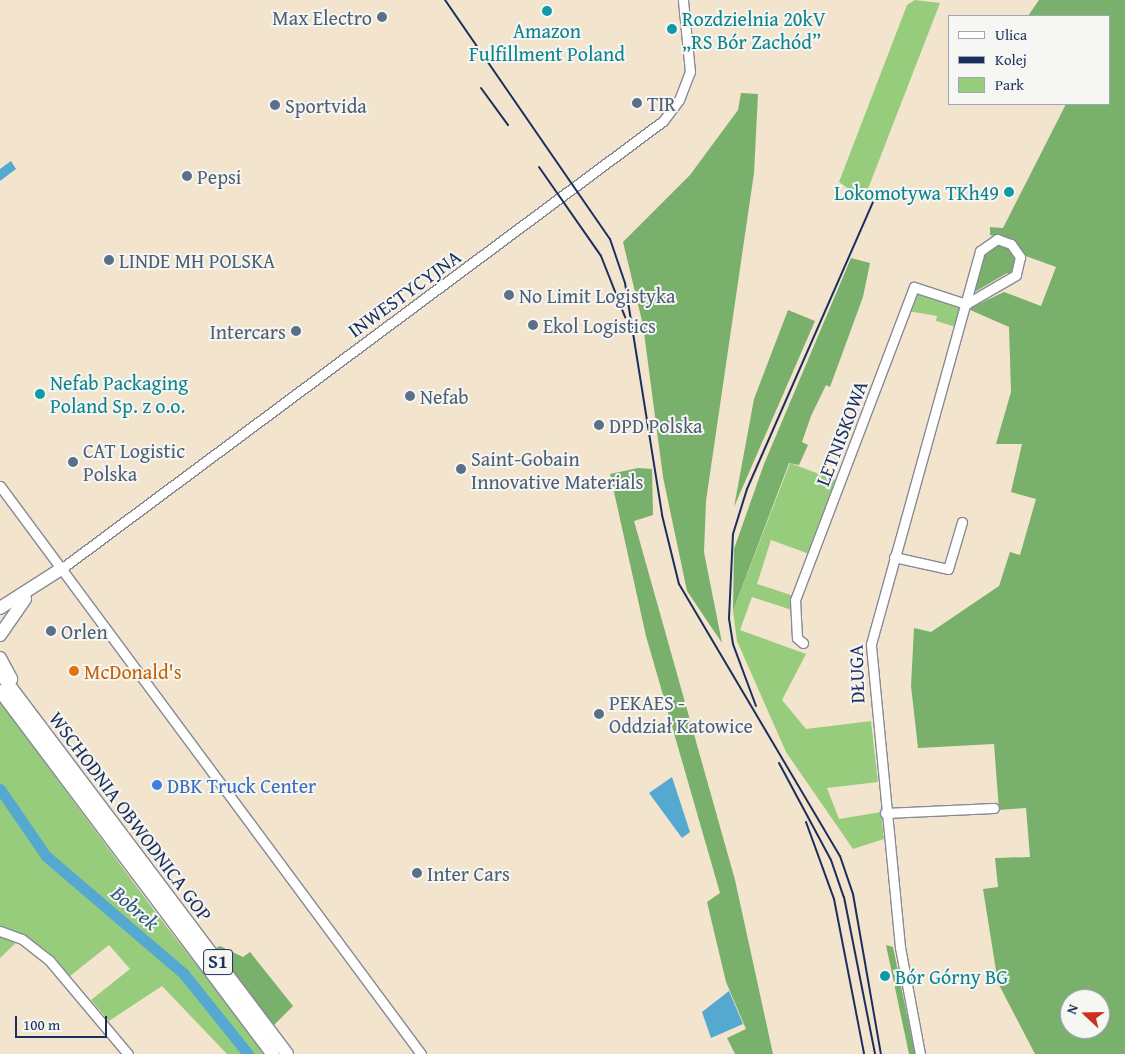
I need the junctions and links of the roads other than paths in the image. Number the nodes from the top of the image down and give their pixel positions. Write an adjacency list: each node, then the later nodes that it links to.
1 (683, 0): 6 (street, INWESTYCYJNA)
2 (966, 304): 2 (street, DŁUGA); 5 (street, DŁUGA); 10 (street, LETNISKOWA)
3 (0, 486): 6 (street)
4 (962, 522): 5 (street)
5 (894, 557): 16 (street, DŁUGA)
6 (61, 569): 7 (highway); 21 (street)
7 (35, 589): 8 (highway); 9 (highway)
8 (0, 608)
9 (0, 635)
10 (803, 643)
11 (0, 658): 14 (highway)
12 (0, 673): 14 (highway, WSCHODNIA OBWODNICA GOP / S1)
13 (0, 690): 19 (highway, WSCHODNIA OBWODNICA GOP / S1)
14 (26, 708): 20 (highway, WSCHODNIA OBWODNICA GOP / S1)
15 (994, 808): 16 (street)
16 (885, 813): 22 (street, DŁUGA)
17 (0, 931): 18 (street)
18 (128, 1054)
19 (273, 1054)
20 (287, 1054)
21 (421, 1054)
22 (920, 1054)

